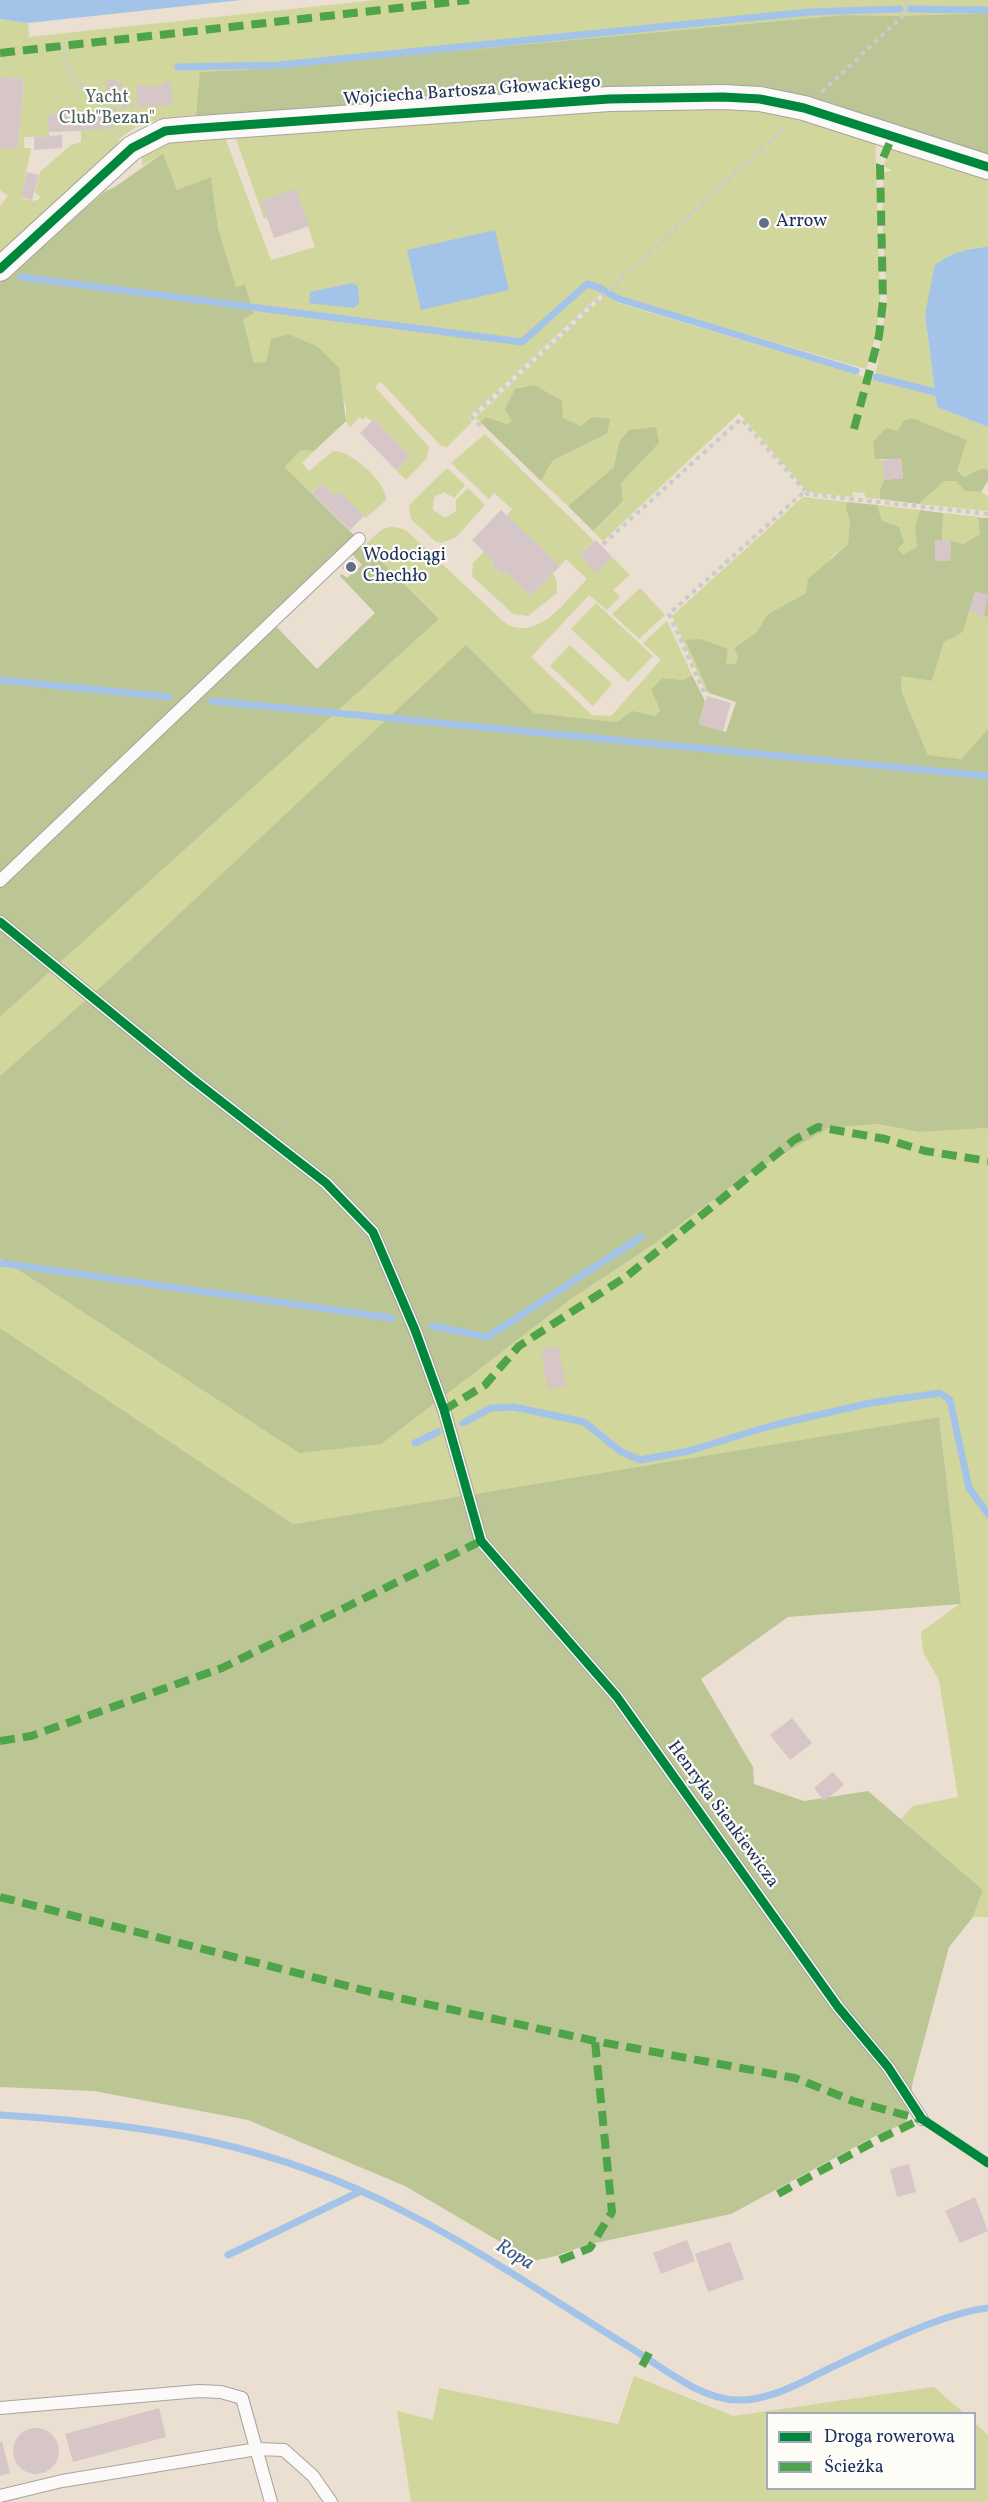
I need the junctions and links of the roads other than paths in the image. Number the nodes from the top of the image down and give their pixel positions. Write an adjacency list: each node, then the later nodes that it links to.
1 (988, 166): 2 (street, Wojciecha Bartosza Głowackiego)
2 (0, 269)
3 (359, 539): 4 (lane)
4 (0, 881)
5 (0, 922): 6 (lane, Henryka Sienkiewicza)
6 (922, 2119)
7 (0, 2408): 8 (lane)
8 (257, 2449): 9 (lane); 10 (lane); 11 (lane)
9 (0, 2496)
10 (271, 2502)
11 (331, 2502)

